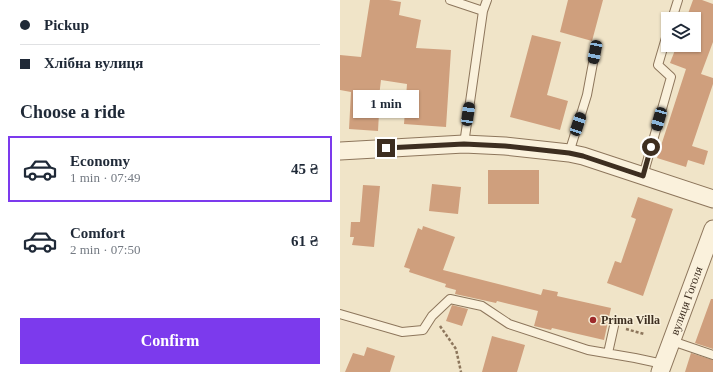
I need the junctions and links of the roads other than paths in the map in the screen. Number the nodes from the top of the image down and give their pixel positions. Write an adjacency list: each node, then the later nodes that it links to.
1 (450, 0): 4 (lane)
2 (487, 0): 4 (lane)
3 (678, 0): 5 (lane)
4 (483, 11): 8 (lane)
5 (674, 12)
6 (595, 52): 10 (lane)
7 (662, 52): 11 (lane)
8 (464, 144): 9 (street); 10 (street)
9 (340, 151)
10 (569, 153): 11 (street)
11 (643, 176): 12 (street)
12 (713, 198)
13 (713, 229): 16 (street, вулиця Гоголя)
14 (340, 314): 17 (lane)
15 (614, 326): 17 (lane)
16 (672, 341): 18 (lane); 19 (street, вулиця Гоголя)
17 (608, 353): 19 (lane)
18 (713, 355)
19 (661, 368)

